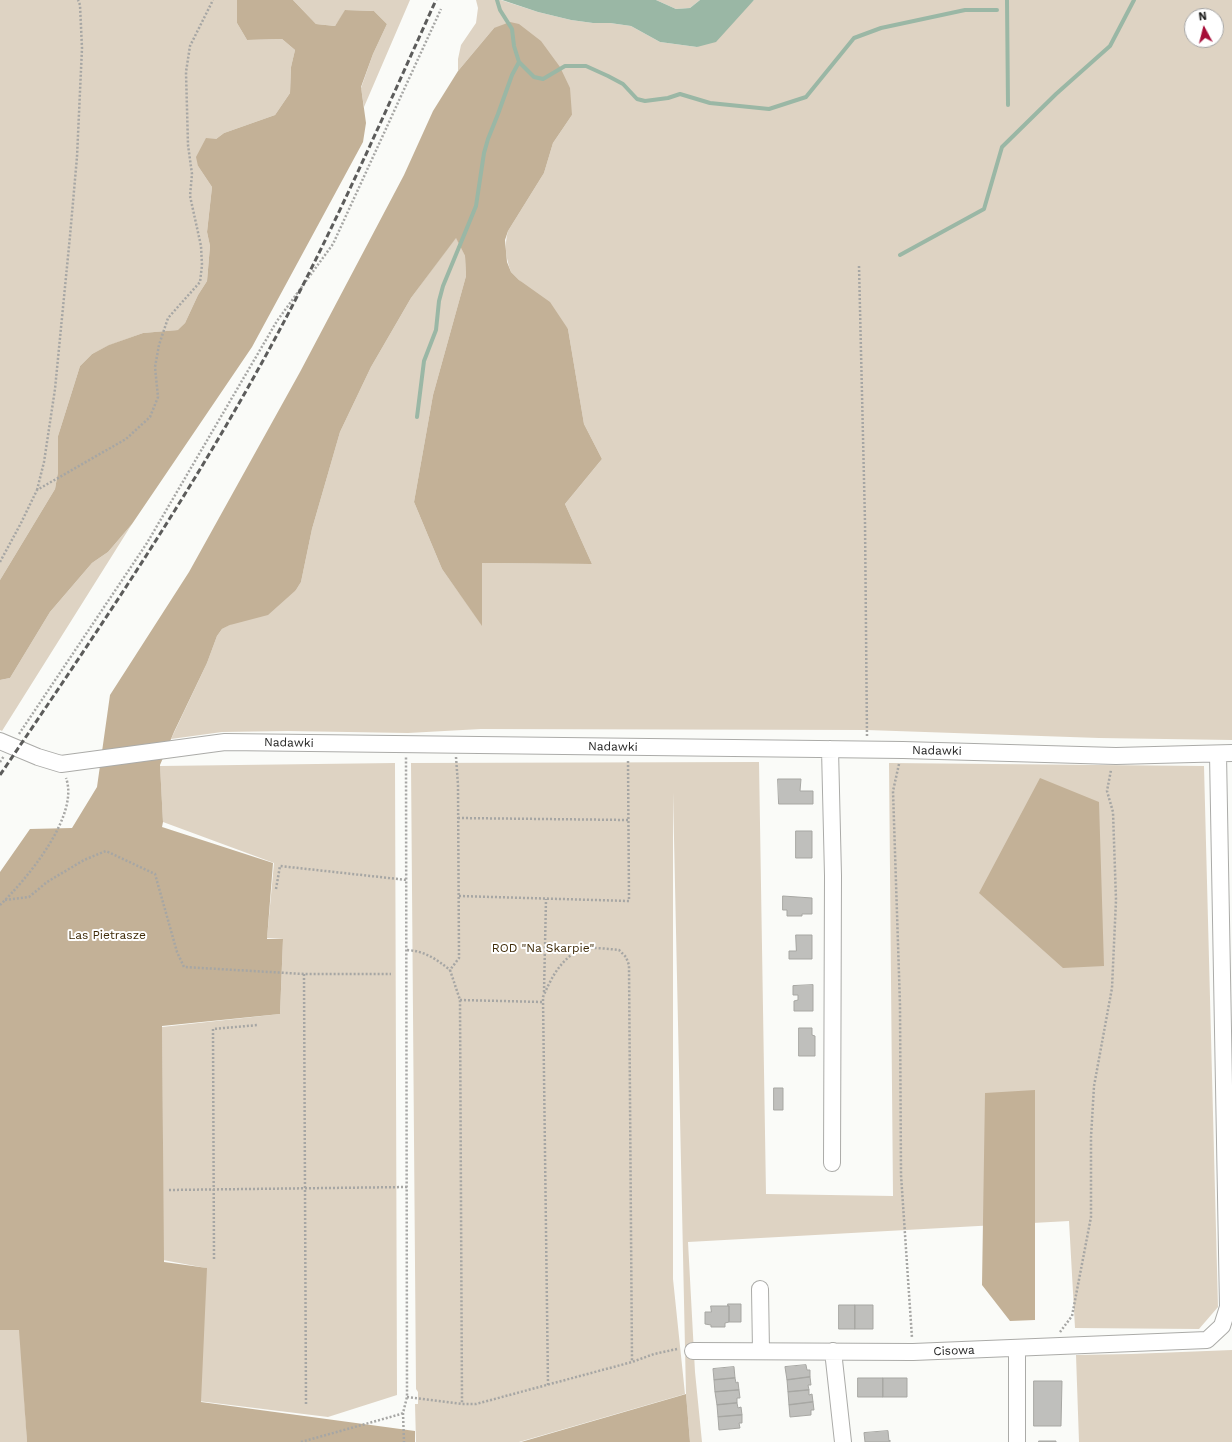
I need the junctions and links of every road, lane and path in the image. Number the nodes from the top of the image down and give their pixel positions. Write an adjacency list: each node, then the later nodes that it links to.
1 (78, 0): 5 (path)
2 (213, 0): 5 (path)
3 (441, 9): 7 (path)
4 (859, 266): 12 (path)
5 (36, 490): 6 (path)
6 (0, 562)
7 (6, 743): 16 (path); 17 (street, Nadawki)
8 (405, 745): 9 (street, Nadawki); 17 (street, Nadawki); 20 (path)
9 (455, 745): 10 (street, Nadawki); 18 (path)
10 (629, 747): 11 (street, Nadawki); 19 (path)
11 (830, 749): 12 (street, Nadawki); 34 (street)
12 (868, 750): 13 (street, Nadawki)
13 (903, 750): 15 (street, Nadawki); 47 (path)
14 (1225, 754): 15 (street, Nadawki); 41 (street, Cisowa)
15 (1116, 756): 41 (path)
16 (0, 762)
17 (61, 764): 24 (path)
18 (458, 818): 19 (path); 22 (path)
19 (628, 820): 23 (path)
20 (407, 880): 21 (path); 26 (path)
21 (276, 889)
22 (459, 896): 23 (path); 27 (path)
23 (546, 899): 30 (path)
24 (5, 900): 25 (path); 28 (path)
25 (0, 905)
26 (407, 950): 27 (path); 35 (path)
27 (450, 970): 31 (path)
28 (304, 974): 29 (path); 36 (path)
29 (391, 974)
30 (544, 995): 32 (path); 48 (path)
31 (460, 1000): 32 (path); 51 (path)
32 (543, 1002): 49 (path)
33 (258, 1025): 38 (path)
34 (832, 1163)
35 (407, 1187): 36 (path); 50 (path)
36 (305, 1188): 38 (path); 52 (path)
37 (169, 1190): 38 (path)
38 (214, 1190): 39 (path)
39 (214, 1259)
40 (760, 1289): 45 (street)
41 (1047, 1348): 43 (street, Cisowa)
42 (677, 1349): 48 (path)
43 (1016, 1349): 47 (street, Cisowa); 57 (street)
44 (693, 1351): 45 (street, Cisowa)
45 (761, 1351): 46 (street, Cisowa)
46 (833, 1351): 47 (street, Cisowa); 56 (street)
47 (913, 1352)
48 (632, 1362): 49 (path)
49 (548, 1385): 51 (path)
50 (407, 1397): 51 (path); 53 (path)
51 (462, 1404)
52 (306, 1405)
53 (403, 1413): 54 (path); 55 (path)
54 (301, 1442)
55 (404, 1442)
56 (843, 1442)
57 (1017, 1442)

